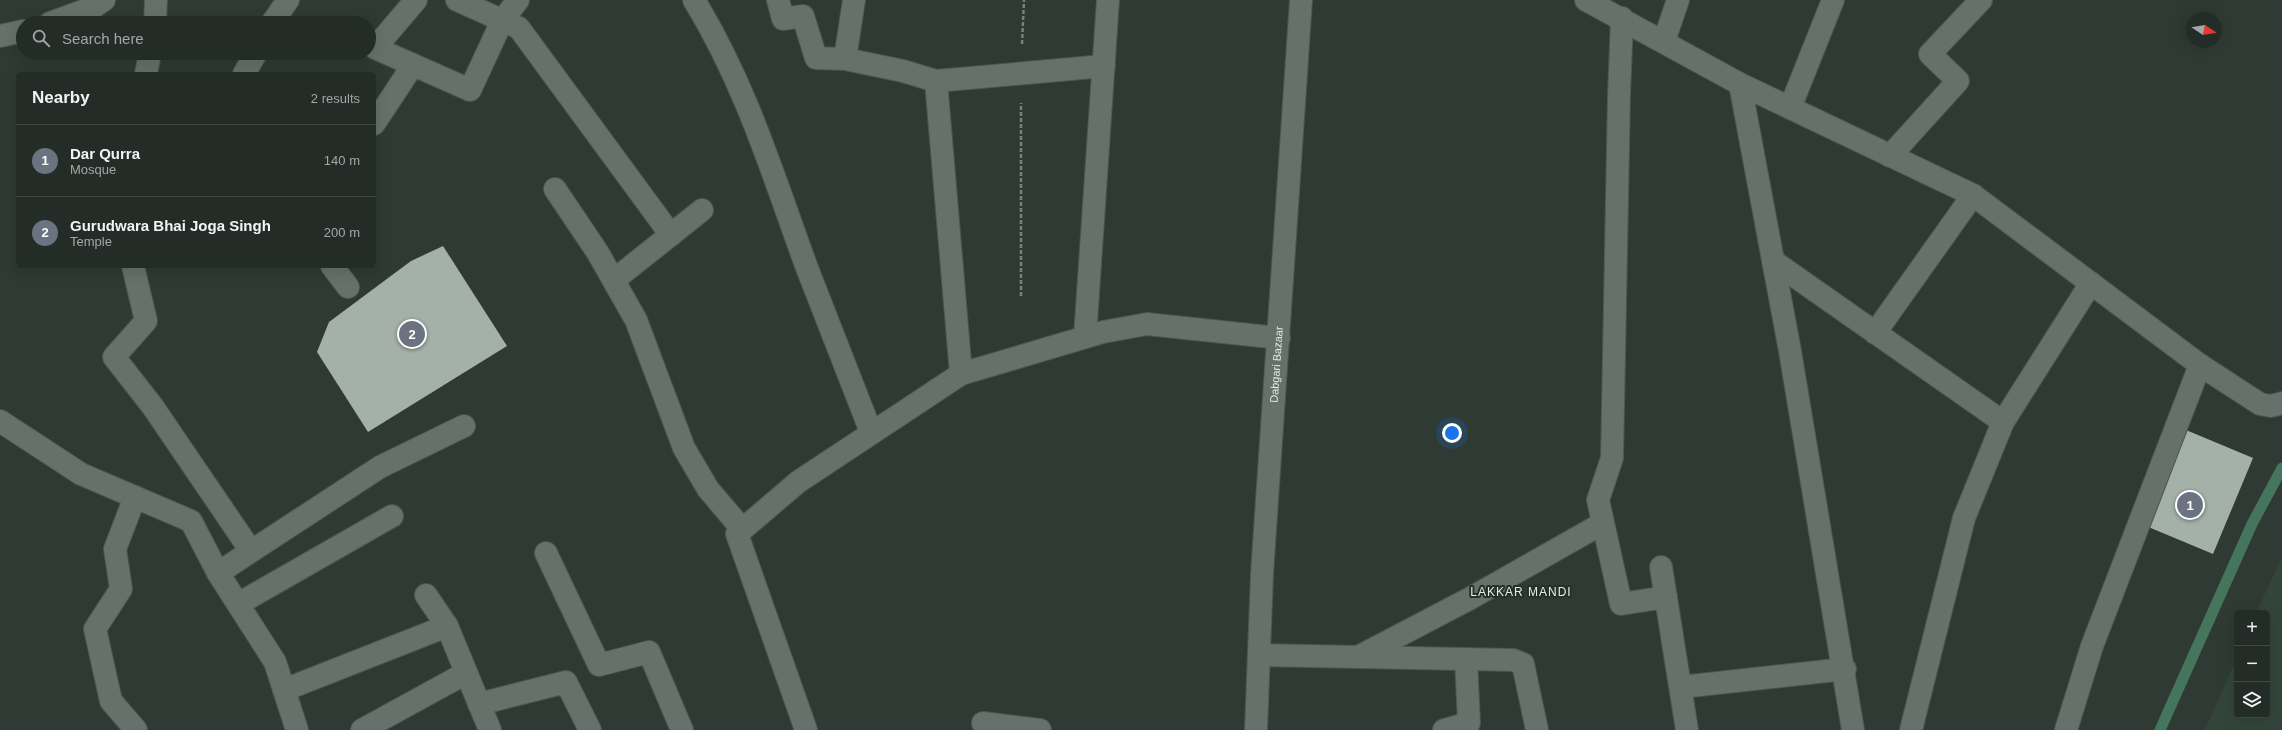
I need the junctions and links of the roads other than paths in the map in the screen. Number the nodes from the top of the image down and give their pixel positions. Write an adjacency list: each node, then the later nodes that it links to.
1 (104, 0): 16 (street)
2 (156, 0): 17 (street)
3 (288, 0): 18 (street)
4 (416, 0): 24 (street)
5 (458, 0): 20 (street)
6 (518, 0): 20 (street)
7 (694, 0): 57 (street)
8 (778, 0): 26 (street)
9 (854, 0): 26 (street)
10 (1108, 0): 30 (street)
11 (1302, 0): 50 (street, Dabgari Bazaar)
12 (1586, 0): 19 (street)
13 (1678, 0): 23 (street)
14 (1833, 0): 35 (street)
15 (1982, 0): 37 (street)
16 (69, 16)
17 (155, 16)
18 (277, 16)
19 (1622, 18): 23 (street); 60 (street)
20 (502, 21): 29 (street); 41 (street)
21 (16, 33): 22 (street)
22 (0, 36)
23 (1664, 42): 34 (street)
24 (376, 47)
25 (376, 48): 29 (street)
26 (845, 59): 33 (street)
27 (149, 60): 31 (street)
28 (252, 60): 32 (street)
29 (413, 65): 36 (street)
30 (1104, 66): 33 (street); 49 (street)
31 (146, 72)
32 (245, 72)
33 (936, 81): 52 (street)
34 (1740, 84): 35 (street); 42 (street)
35 (1790, 108): 37 (street)
36 (376, 121)
37 (1890, 156): 39 (street)
38 (556, 189): 45 (street)
39 (1973, 195): 46 (street); 48 (street)
40 (702, 210): 41 (street)
41 (671, 235): 45 (street)
42 (1773, 262): 48 (street); 73 (street)
43 (133, 268): 62 (street)
44 (334, 268): 47 (street)
45 (614, 280): 61 (street)
46 (2091, 283): 51 (street); 55 (street)
47 (348, 287)
48 (1874, 333): 55 (street)
49 (1085, 337): 50 (street); 52 (street)
50 (1279, 338): 70 (street, Dabgari Bazaar)
51 (2200, 365): 53 (street); 93 (street)
52 (960, 374): 57 (street)
53 (2282, 403)
54 (0, 421): 58 (street)
55 (2003, 422): 92 (street)
56 (464, 426): 62 (street)
57 (877, 428): 61 (street)
58 (135, 497): 65 (street); 79 (street)
59 (392, 516): 68 (street)
60 (1603, 523): 67 (street); 71 (street)
61 (742, 530): 85 (street)
62 (251, 551): 65 (street)
63 (546, 553): 84 (street)
64 (1661, 567): 67 (street)
65 (218, 573): 68 (street)
66 (426, 595): 69 (street)
67 (1666, 597): 75 (street)
68 (238, 604): 76 (street)
69 (447, 626): 74 (street); 76 (street)
70 (1259, 655): 71 (street); 87 (street, Dabgari Bazaar)
71 (1359, 656): 72 (street)
72 (1466, 659): 88 (street); 89 (street)
73 (1845, 669): 75 (street); 91 (street)
74 (466, 673): 77 (street); 81 (street)
75 (1681, 687): 90 (street)
76 (284, 690): 80 (street)
77 (479, 704): 82 (street); 83 (street)
78 (983, 723): 86 (street)
79 (136, 730)
80 (297, 730)
81 (362, 730)
82 (490, 730)
83 (590, 730)
84 (682, 730)
85 (806, 730)
86 (1040, 730)
87 (1256, 730)
88 (1444, 730)
89 (1538, 730)
90 (1688, 730)
91 (1854, 730)
92 (1911, 730)
93 (2066, 730)

